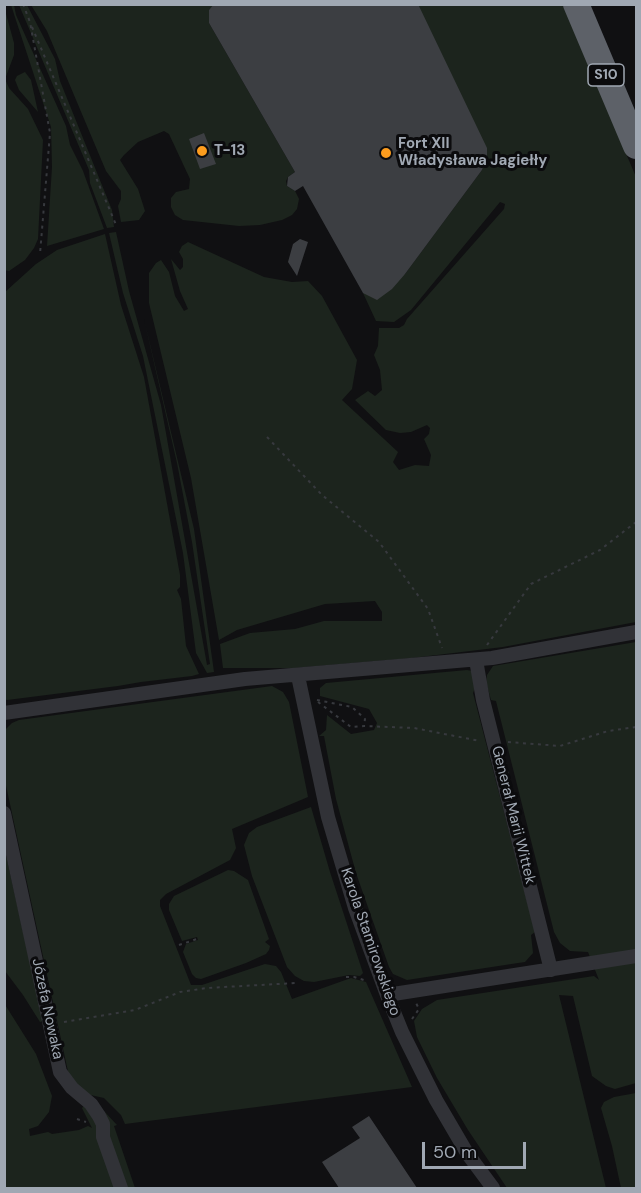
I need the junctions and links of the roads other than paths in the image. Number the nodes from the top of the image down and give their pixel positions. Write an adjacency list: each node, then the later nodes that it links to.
1 (576, 4): 2 (highway, S10)
2 (636, 147)
3 (636, 632): 4 (street)
4 (476, 660): 5 (street); 9 (street, Generał Marii Wittek)
5 (298, 676): 6 (street); 10 (street, Karola Stamirowskiego)
6 (4, 713)
7 (4, 813): 11 (street, Józefa Nowaka)
8 (636, 956): 9 (street)
9 (551, 970): 10 (street)
10 (387, 995): 12 (street, Karola Stamirowskiego)
11 (121, 1188)
12 (493, 1188)

